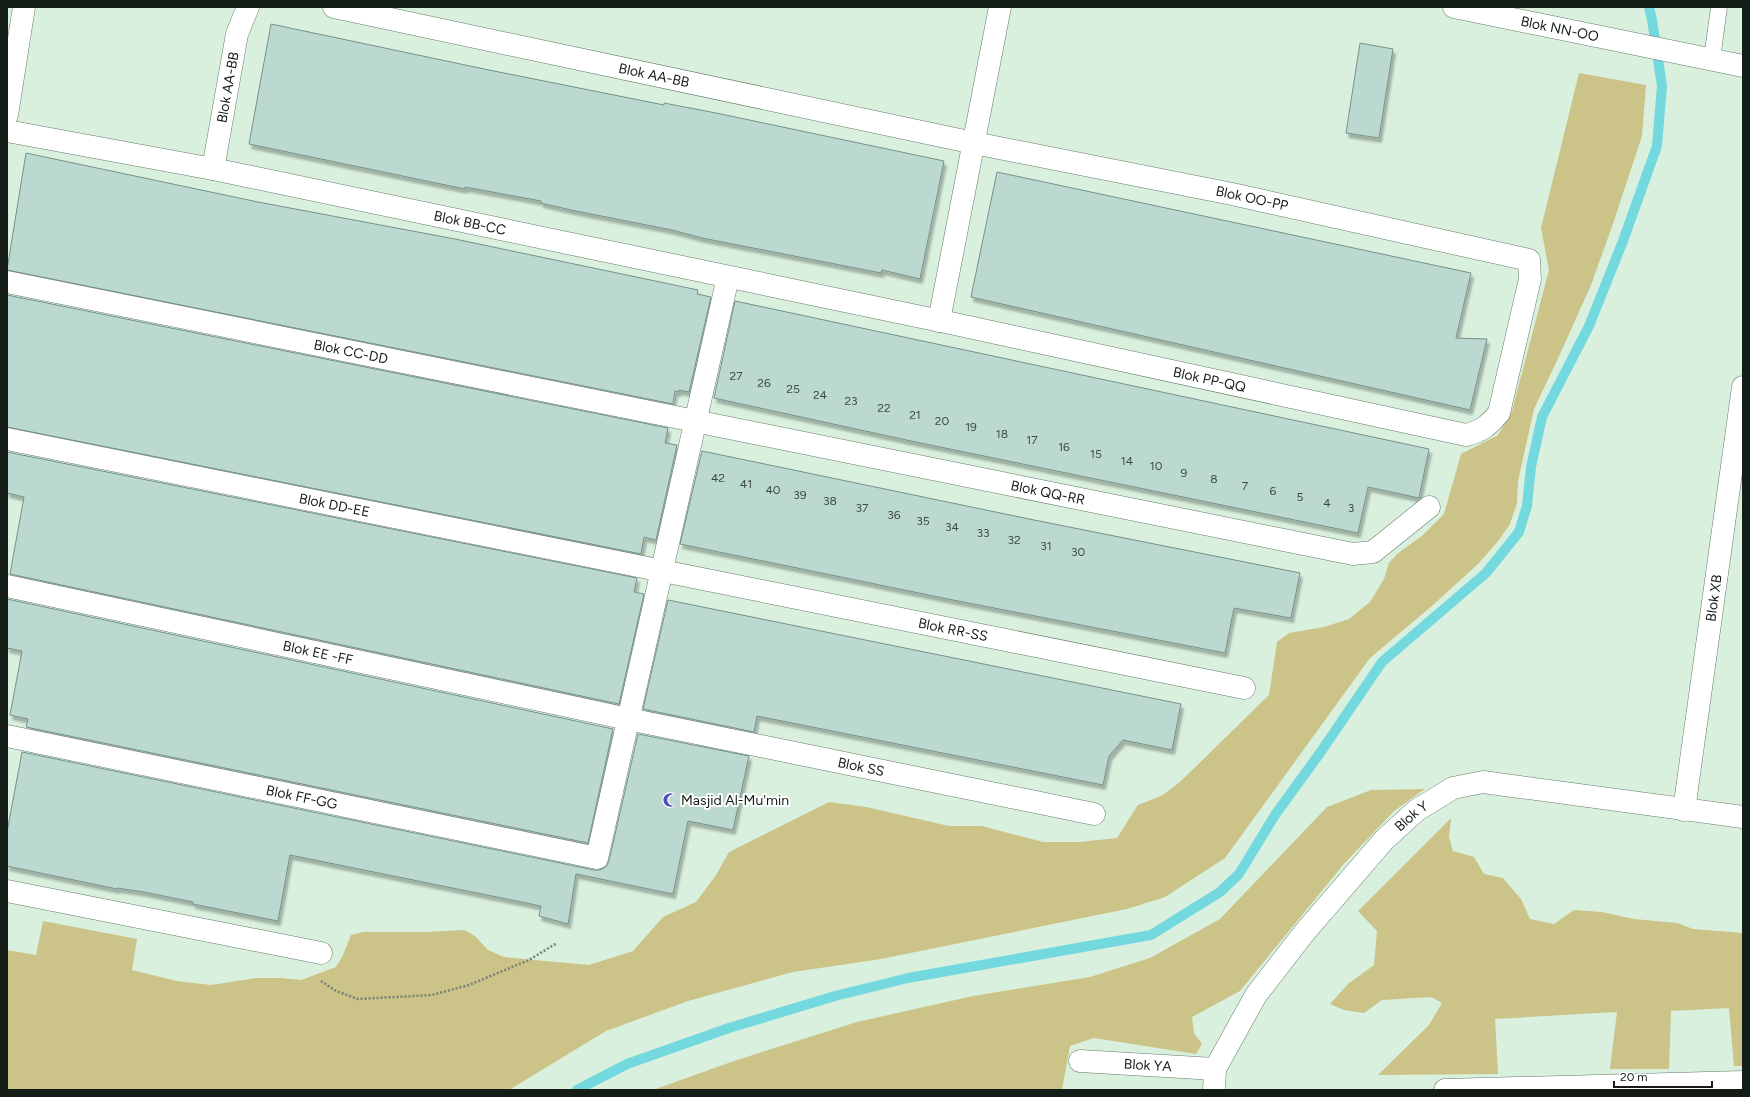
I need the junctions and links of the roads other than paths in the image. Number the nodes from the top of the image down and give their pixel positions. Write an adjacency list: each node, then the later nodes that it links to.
1 (24, 7): 8 (street)
2 (248, 7): 13 (street, Blok AA-BB)
3 (334, 7): 12 (street, Blok AA-BB)
4 (1000, 7): 12 (street)
5 (1454, 7): 7 (street, Blok NN-OO)
6 (1719, 7): 7 (lane)
7 (1712, 59): 9 (street, Blok NN-OO)
8 (11, 62): 10 (street)
9 (1743, 66)
10 (7, 115)
11 (7, 131): 13 (street, Blok BB-CC)
12 (974, 143): 16 (street); 19 (street, Blok OO-PP)
13 (213, 169): 14 (street, Blok BB-CC)
14 (728, 277): 16 (street, Blok BB-CC); 18 (street)
15 (7, 282): 18 (street, Blok CC-DD)
16 (939, 321): 19 (street, Blok PP-QQ)
17 (1743, 387): 27 (street, Blok XB)
18 (695, 422): 21 (street, Blok QQ-RR); 22 (street)
19 (1480, 432)
20 (7, 439): 22 (street, Blok DD-EE)
21 (1429, 507)
22 (661, 571): 24 (street, Blok RR-SS); 25 (street)
23 (7, 586): 25 (street, Blok EE -FF)
24 (1244, 688)
25 (628, 720): 26 (street, Blok FF-GG); 28 (street, Blok SS)
26 (7, 736)
27 (1684, 810): 29 (street, Blok Y); 33 (street, Blok Y)
28 (1094, 814)
29 (1743, 817)
30 (7, 891): 31 (street)
31 (321, 953)
32 (1080, 1061): 33 (street, Blok YA)
33 (1215, 1080)
34 (1743, 1082): 35 (street)
35 (1445, 1090)

